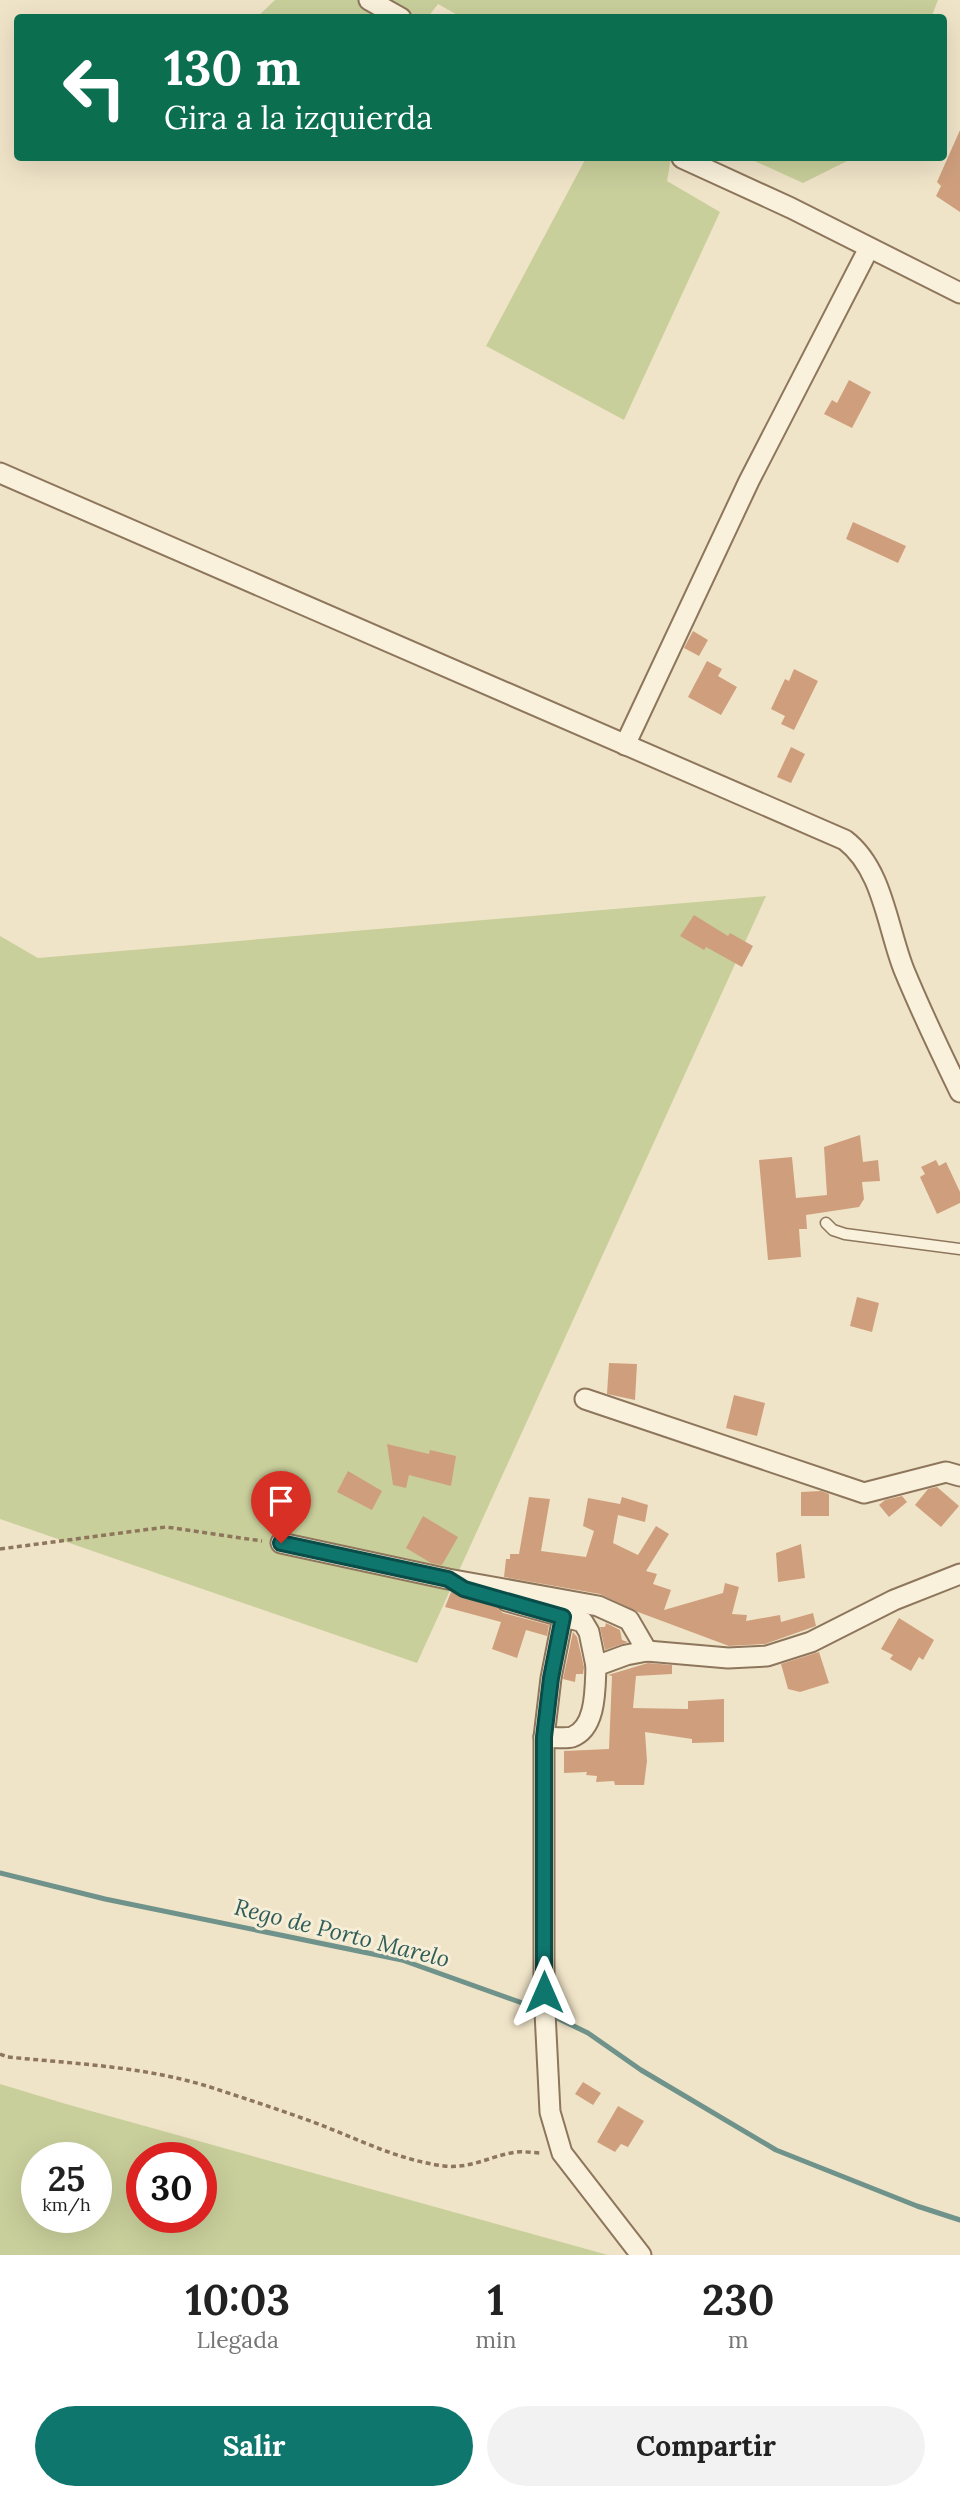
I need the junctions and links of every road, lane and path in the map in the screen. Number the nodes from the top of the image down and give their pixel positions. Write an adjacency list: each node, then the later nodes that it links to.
1 (369, 0): 2 (street)
2 (394, 14)
3 (688, 161): 4 (street)
4 (869, 248): 5 (street); 7 (street)
5 (960, 293)
6 (0, 473): 7 (street)
7 (625, 745): 8 (street)
8 (960, 1092)
9 (826, 1223): 10 (lane)
10 (960, 1250)
11 (585, 1399): 12 (street)
12 (960, 1476)
13 (281, 1543): 14 (path); 16 (street)
14 (0, 1549)
15 (960, 1574): 18 (street)
16 (448, 1579): 17 (street); 18 (street)
17 (563, 1617): 19 (street); 20 (street)
18 (647, 1651): 19 (street)
19 (596, 1666): 20 (street)
20 (544, 1737): 22 (street)
21 (0, 2054): 22 (path)
22 (562, 2152): 23 (street)
23 (641, 2255)

